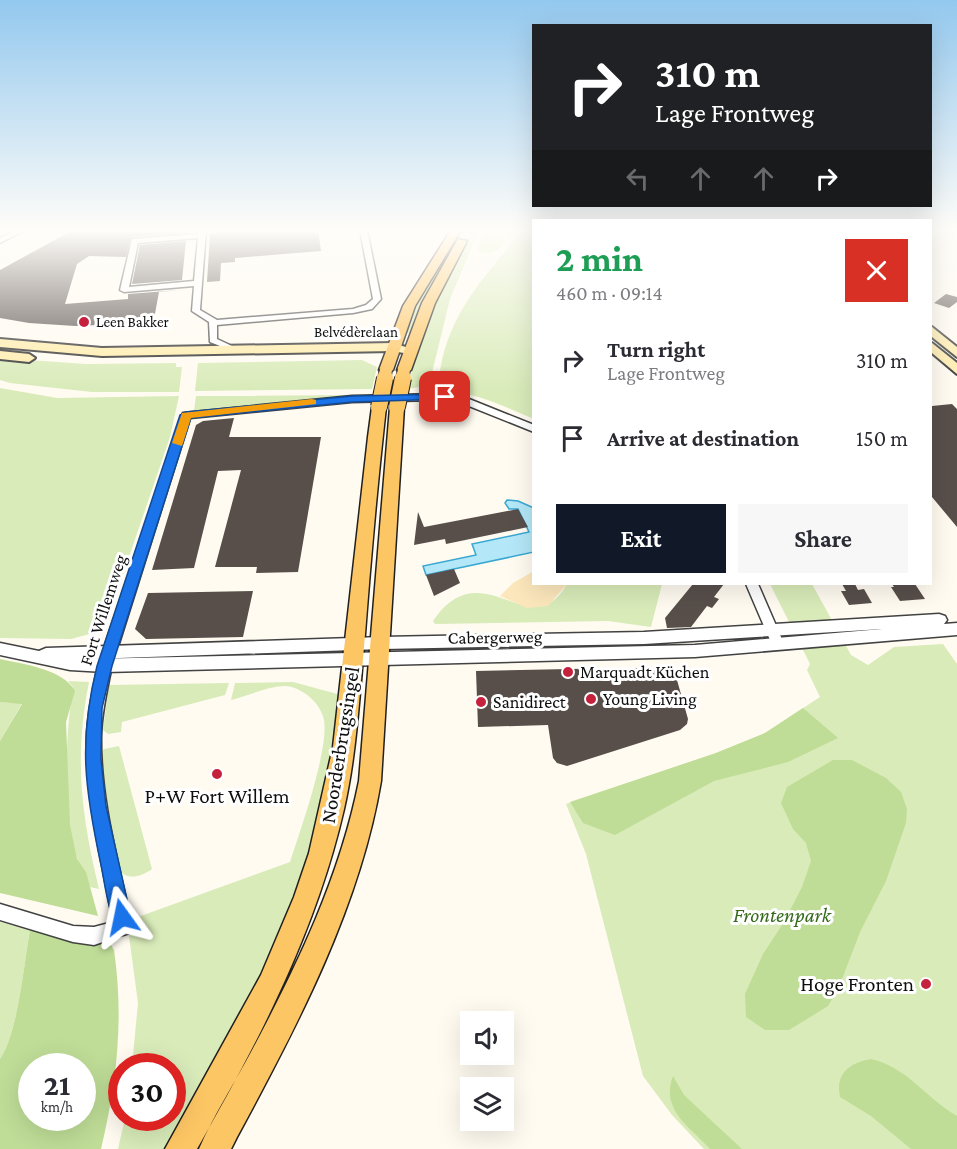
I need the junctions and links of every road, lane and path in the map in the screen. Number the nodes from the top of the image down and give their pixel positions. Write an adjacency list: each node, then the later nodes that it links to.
1 (198, 283): 7 (street)
2 (125, 284): 3 (street)
3 (191, 284)
4 (374, 284): 7 (street)
5 (422, 284): 8 (main road, Noorderbrugsingel)
6 (438, 284): 14 (main road, Noorderbrugsingel)
7 (213, 323): 11 (street)
8 (400, 327): 11 (main road); 15 (main road, Noorderbrugsingel)
9 (932, 330): 16 (main road)
10 (0, 343): 13 (main road, Belvédèrelaan)
11 (230, 347): 13 (main road)
12 (932, 347): 18 (main road)
13 (213, 350): 15 (main road, Belvédèrelaan)
14 (410, 350): 15 (main road, Belvédèrelaan); 26 (main road, Noorderbrugsingel, bridge)
15 (392, 351): 17 (main road, Belvédèrelaan); 27 (main road, Noorderbrugsingel, bridge)
16 (957, 353)
17 (0, 355)
18 (957, 370)
19 (532, 428): 28 (street, Fort Willemweg)
20 (752, 585): 24 (street)
21 (957, 619): 23 (street, Cabergerweg)
22 (957, 629): 23 (street, Cabergerweg)
23 (839, 633): 24 (street, Cabergerweg)
24 (775, 637): 26 (street, Cabergerweg)
25 (0, 649): 28 (street, Cabergerweg)
26 (381, 651): 27 (street, Cabergerweg); 31 (main road, Noorderbrugsingel)
27 (354, 652): 28 (street, Cabergerweg); 30 (main road, Noorderbrugsingel)
28 (107, 658): 29 (street, Fort Willemweg)
29 (0, 912)
30 (180, 1149)
31 (214, 1149)

